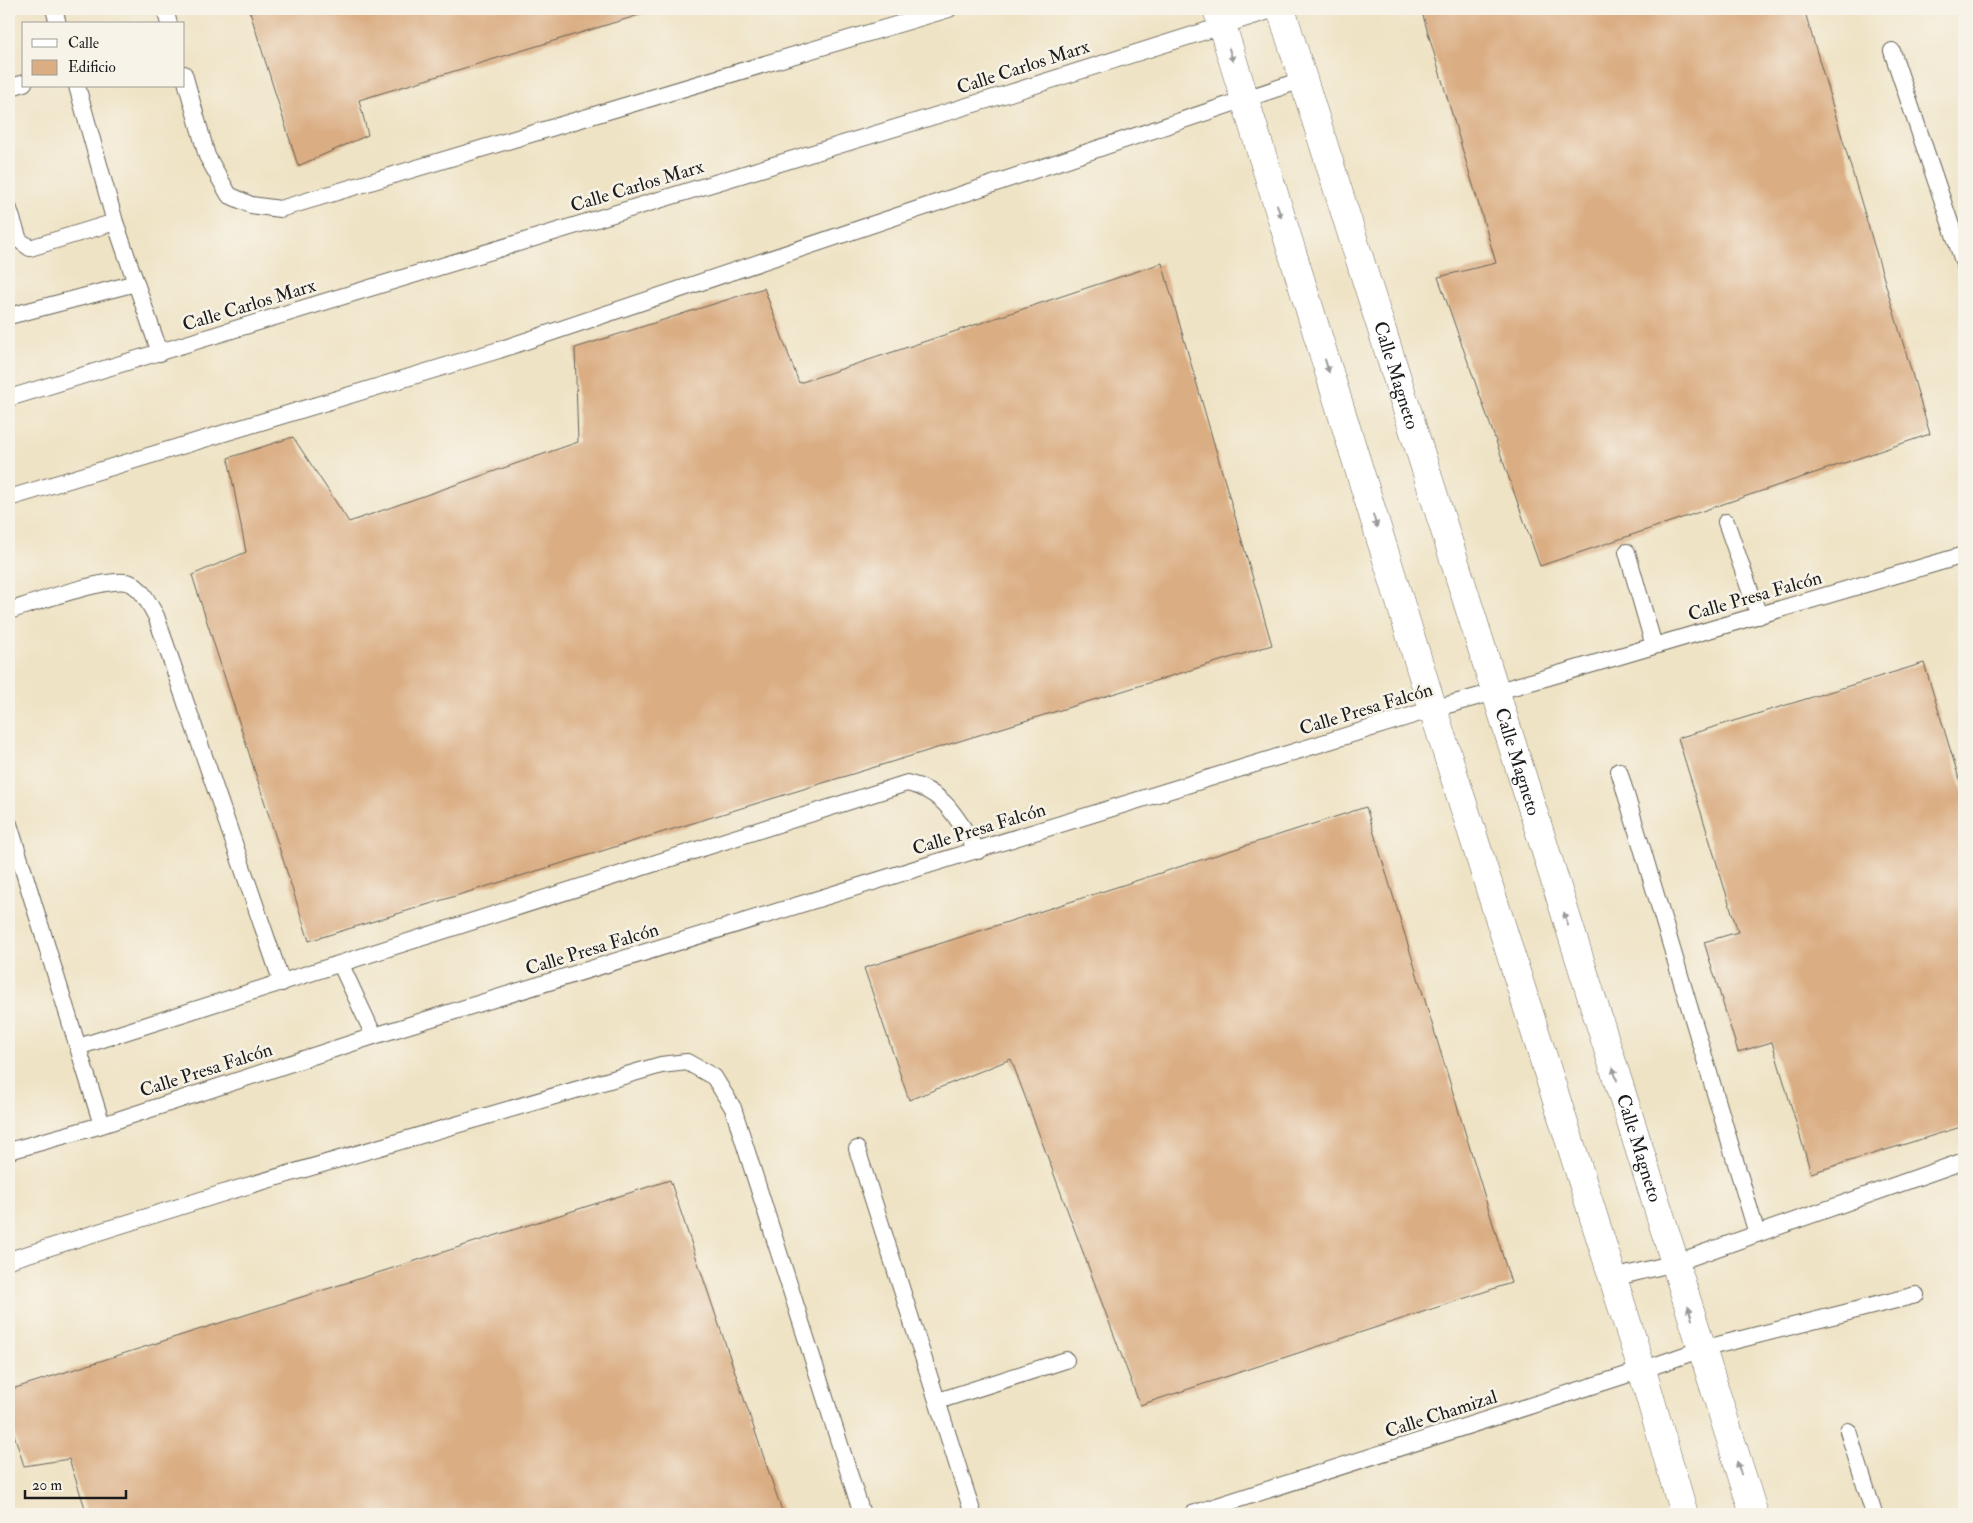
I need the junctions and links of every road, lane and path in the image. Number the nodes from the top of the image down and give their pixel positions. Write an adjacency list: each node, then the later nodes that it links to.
1 (54, 9): 7 (lane)
2 (165, 9): 8 (lane)
3 (949, 9): 10 (lane)
4 (1275, 9): 6 (lane, Calle Carlos Marx)
5 (1281, 9): 11 (main road, Calle Magneto)
6 (1219, 17): 15 (main road, one-way to 15); 21 (lane, Calle Carlos Marx)
7 (57, 22)
8 (169, 22)
9 (1892, 51): 18 (lane)
10 (185, 78)
11 (1304, 80): 15 (lane); 30 (main road, Calle Magneto)
12 (22, 84): 13 (lane)
13 (9, 88)
14 (78, 88): 17 (lane)
15 (1245, 101): 23 (lane); 31 (main road, one-way to 31)
16 (9, 209): 17 (lane)
17 (115, 222): 19 (lane)
18 (1964, 264)
19 (136, 283): 20 (lane); 21 (lane)
20 (9, 316)
21 (160, 352): 22 (lane, Calle Carlos Marx)
22 (9, 398)
23 (9, 498)
24 (1726, 522): 28 (lane)
25 (1627, 552): 29 (lane)
26 (1964, 555): 28 (lane, Calle Presa Falcón)
27 (9, 611): 36 (lane)
28 (1759, 616): 29 (lane, Calle Presa Falcón)
29 (1654, 646): 30 (lane, Calle Presa Falcón)
30 (1495, 692): 31 (lane, Calle Presa Falcón); 45 (main road, Calle Magneto, one-way to 30)
31 (1433, 709): 34 (lane, Calle Presa Falcón); 46 (main road)
32 (1619, 771): 43 (lane)
33 (9, 824): 38 (lane)
34 (978, 851): 35 (lane); 37 (lane, Calle Presa Falcón)
35 (341, 965): 36 (lane); 37 (lane)
36 (282, 983): 38 (lane)
37 (374, 1036): 39 (lane, Calle Presa Falcón)
38 (78, 1047): 39 (lane)
39 (102, 1125): 41 (lane, Calle Presa Falcón)
40 (857, 1149): 51 (lane)
41 (9, 1151)
42 (1964, 1161): 43 (lane)
43 (1757, 1234): 45 (lane)
44 (9, 1260): 53 (lane)
45 (1675, 1263): 46 (lane); 48 (main road, Calle Magneto, one-way to 45)
46 (1613, 1278): 50 (main road)
47 (1916, 1295): 48 (lane, Calle Chamizal)
48 (1702, 1349): 50 (lane, Calle Chamizal); 57 (main road, Calle Magneto, one-way to 48)
49 (1066, 1360): 51 (lane)
50 (1642, 1370): 55 (lane, Calle Chamizal); 56 (main road)
51 (938, 1401): 54 (lane)
52 (1848, 1432): 58 (lane)
53 (862, 1514)
54 (973, 1514)
55 (1192, 1514)
56 (1684, 1514)
57 (1754, 1514)
58 (1874, 1514)

